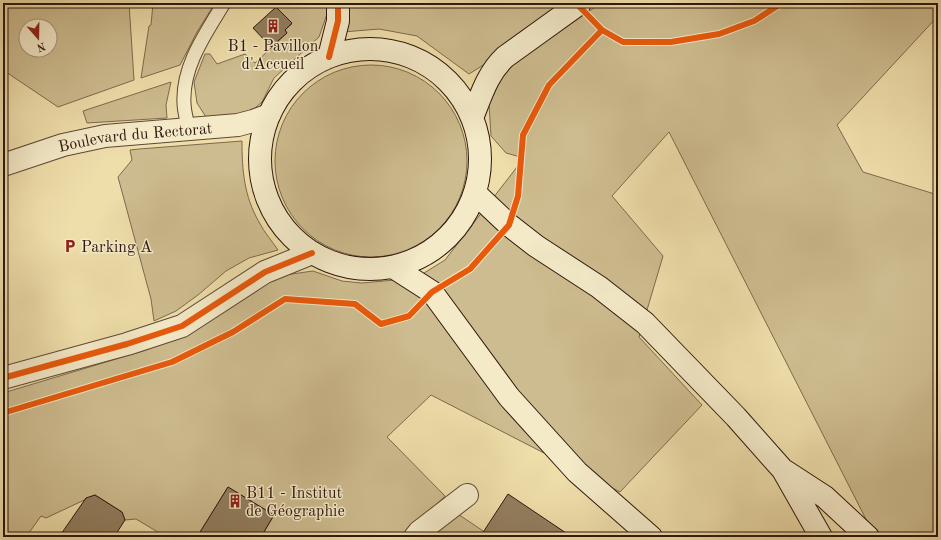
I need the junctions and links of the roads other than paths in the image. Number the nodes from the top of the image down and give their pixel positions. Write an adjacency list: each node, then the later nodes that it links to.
1 (224, 3): 7 (lane)
2 (338, 3): 4 (main road)
3 (580, 3): 6 (main road)
4 (329, 57): 5 (main road); 6 (main road)
5 (269, 115): 7 (main road, Boulevard du Rectorat); 10 (main road)
6 (472, 118): 9 (main road)
7 (188, 128): 8 (main road, Boulevard du Rectorat)
8 (3, 165)
9 (475, 193): 11 (main road); 13 (main road)
10 (312, 253): 11 (main road); 12 (main road)
11 (393, 267): 16 (main road)
12 (3, 378)
13 (783, 470): 17 (main road); 18 (main road)
14 (467, 495): 15 (main road)
15 (415, 537)
16 (651, 537)
17 (821, 537)
18 (868, 537)

